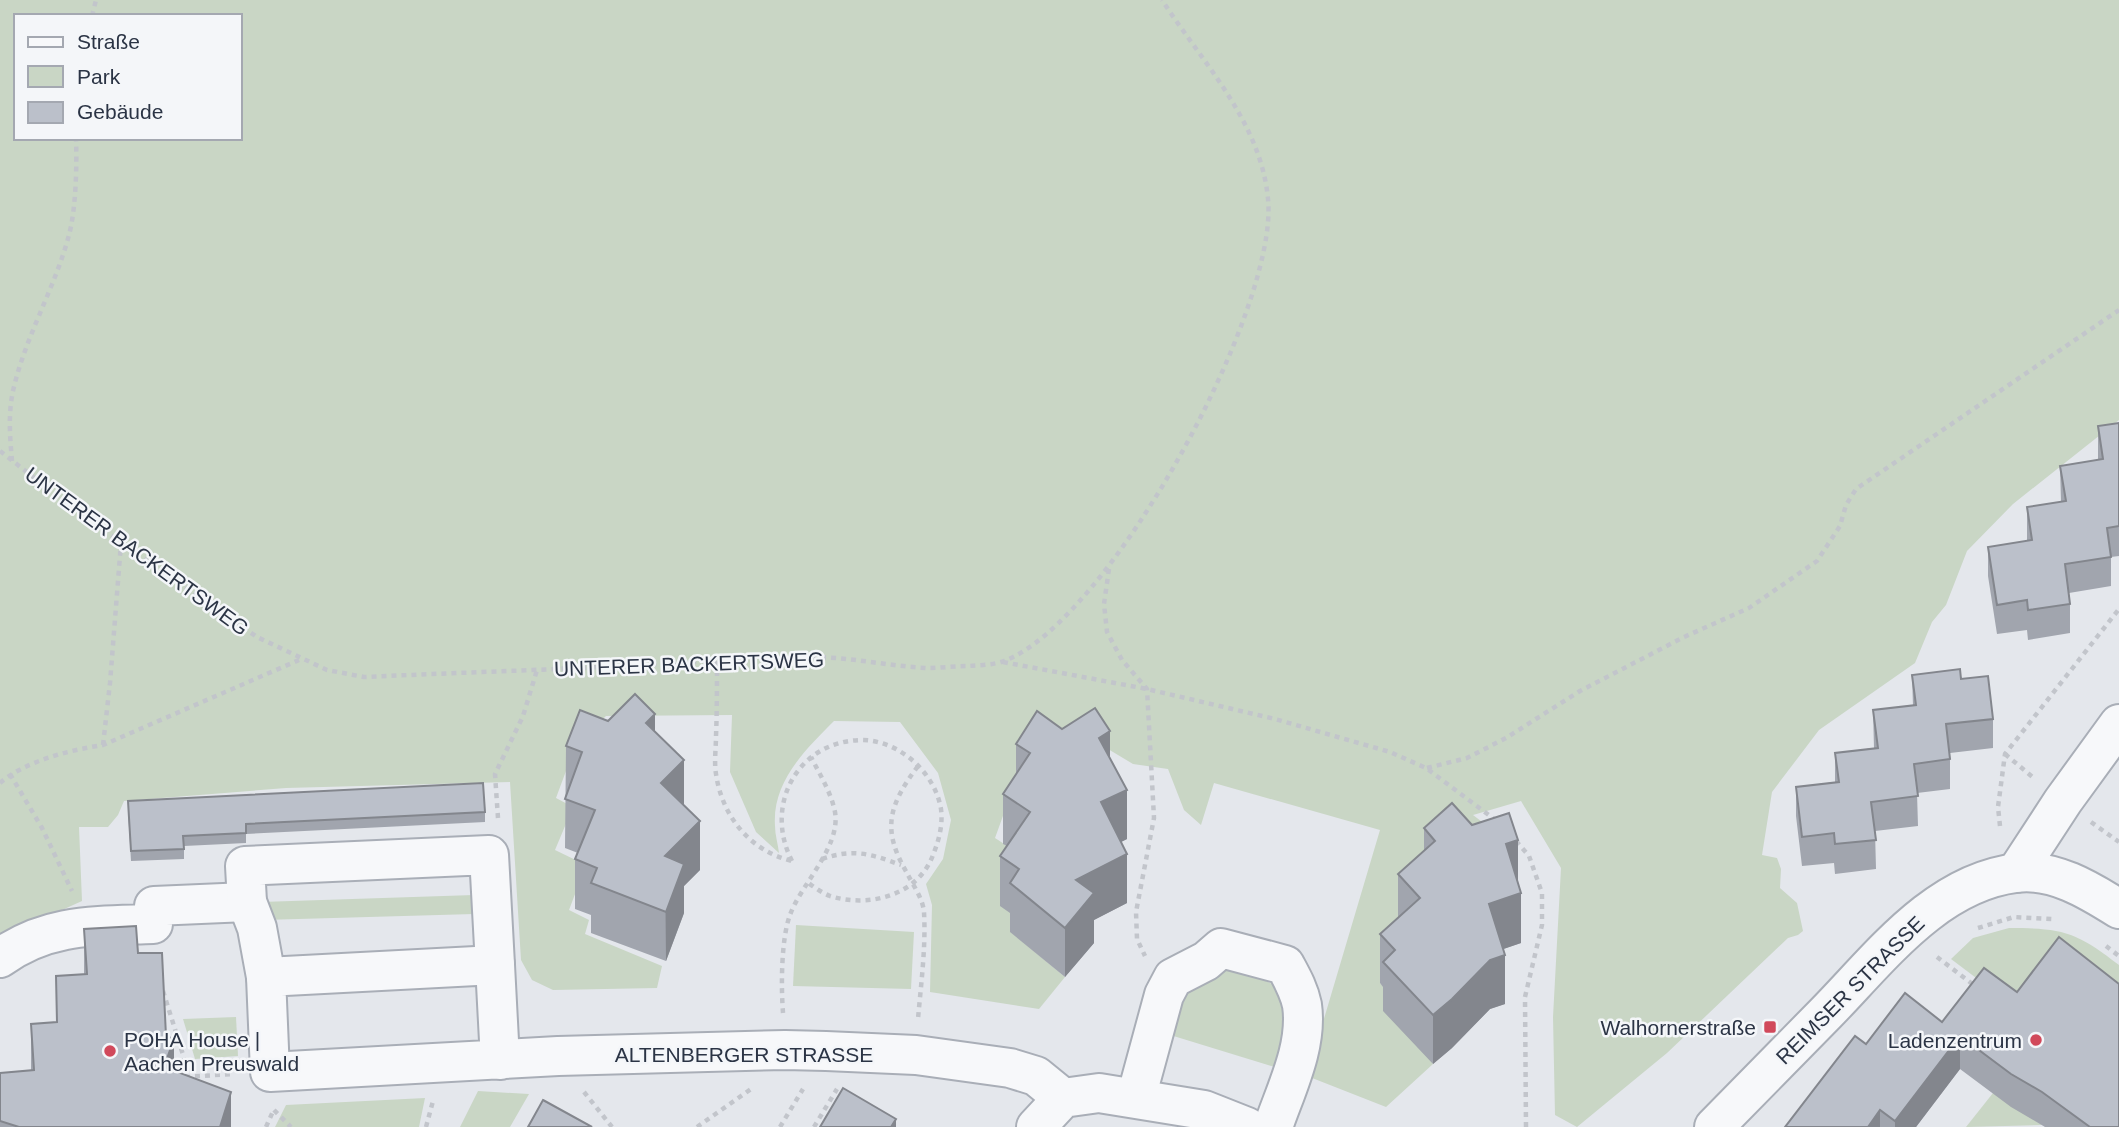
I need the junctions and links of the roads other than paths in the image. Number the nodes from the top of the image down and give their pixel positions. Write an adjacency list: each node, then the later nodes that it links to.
1 (2119, 724): 2 (street)
2 (2016, 873): 4 (street, REIMSER STRASSE); 14 (street, REIMSER STRASSE)
3 (247, 902): 5 (street); 6 (street); 7 (street)
4 (2108, 924)
5 (0, 958)
6 (495, 965): 7 (street); 8 (street)
7 (267, 977): 8 (street, ALTENBERGER STRASSE)
8 (500, 1060): 9 (street, ALTENBERGER STRASSE)
9 (1063, 1098): 10 (street); 11 (street)
10 (1136, 1098): 12 (street); 13 (street)
11 (1036, 1127)
12 (1247, 1127)
13 (1273, 1127)
14 (1714, 1127)

